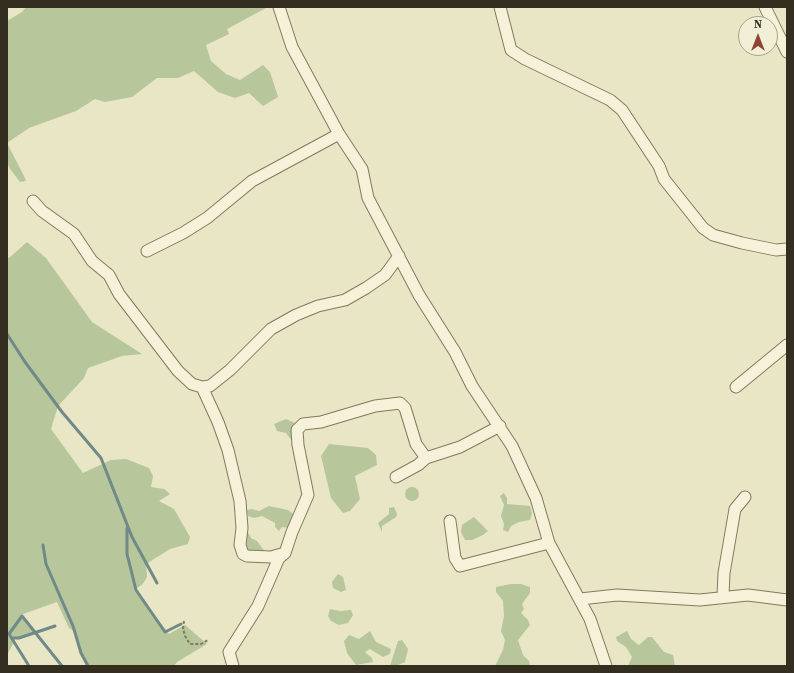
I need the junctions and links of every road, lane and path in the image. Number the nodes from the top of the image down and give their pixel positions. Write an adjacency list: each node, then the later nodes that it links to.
1 (279, 7): 5 (street)
2 (500, 7): 7 (street)
3 (765, 7): 4 (street)
4 (787, 52)
5 (339, 134): 8 (street); 9 (street)
6 (33, 201): 11 (street)
7 (787, 249)
8 (147, 251)
9 (399, 256): 11 (street); 13 (street)
10 (787, 345): 12 (street)
11 (202, 387): 19 (street)
12 (736, 387)
13 (500, 426): 14 (street); 18 (street)
14 (426, 458): 15 (street); 19 (street)
15 (396, 477)
16 (745, 497): 20 (street)
17 (450, 521): 18 (street)
18 (549, 543): 21 (street)
19 (286, 553): 25 (street)
20 (723, 596): 21 (street); 22 (street)
21 (580, 599): 26 (street)
22 (787, 600)
23 (184, 621): 24 (path)
24 (208, 640)
25 (233, 666)
26 (606, 666)

